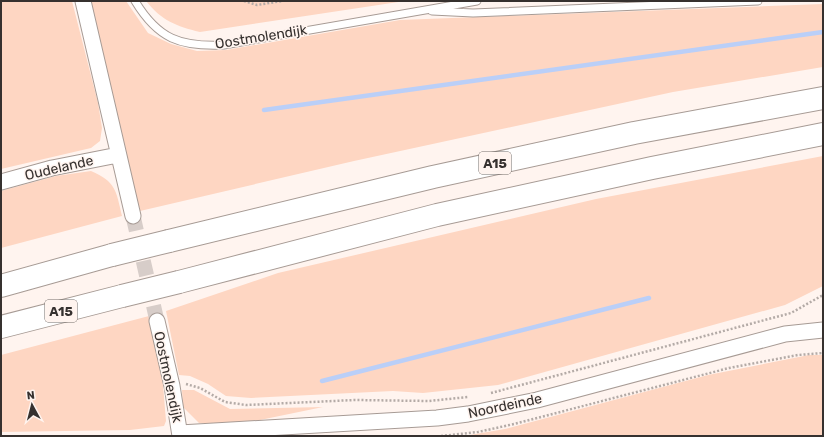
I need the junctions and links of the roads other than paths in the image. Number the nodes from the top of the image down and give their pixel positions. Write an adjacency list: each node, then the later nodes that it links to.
1 (83, 1): 8 (street)
2 (134, 1): 5 (lane, Oostmolendijk)
3 (477, 1): 5 (lane)
4 (758, 1): 5 (lane)
5 (419, 11)
6 (823, 98): 11 (highway, A15, bridge)
7 (823, 134): 13 (highway, A15, bridge)
8 (118, 154): 9 (street, Oudelande); 10 (street)
9 (1, 182)
10 (133, 216)
11 (1, 286)
12 (157, 321): 15 (street, Oostmolendijk)
13 (1, 327)
14 (823, 330): 15 (street, Noordeinde)
15 (180, 434)

